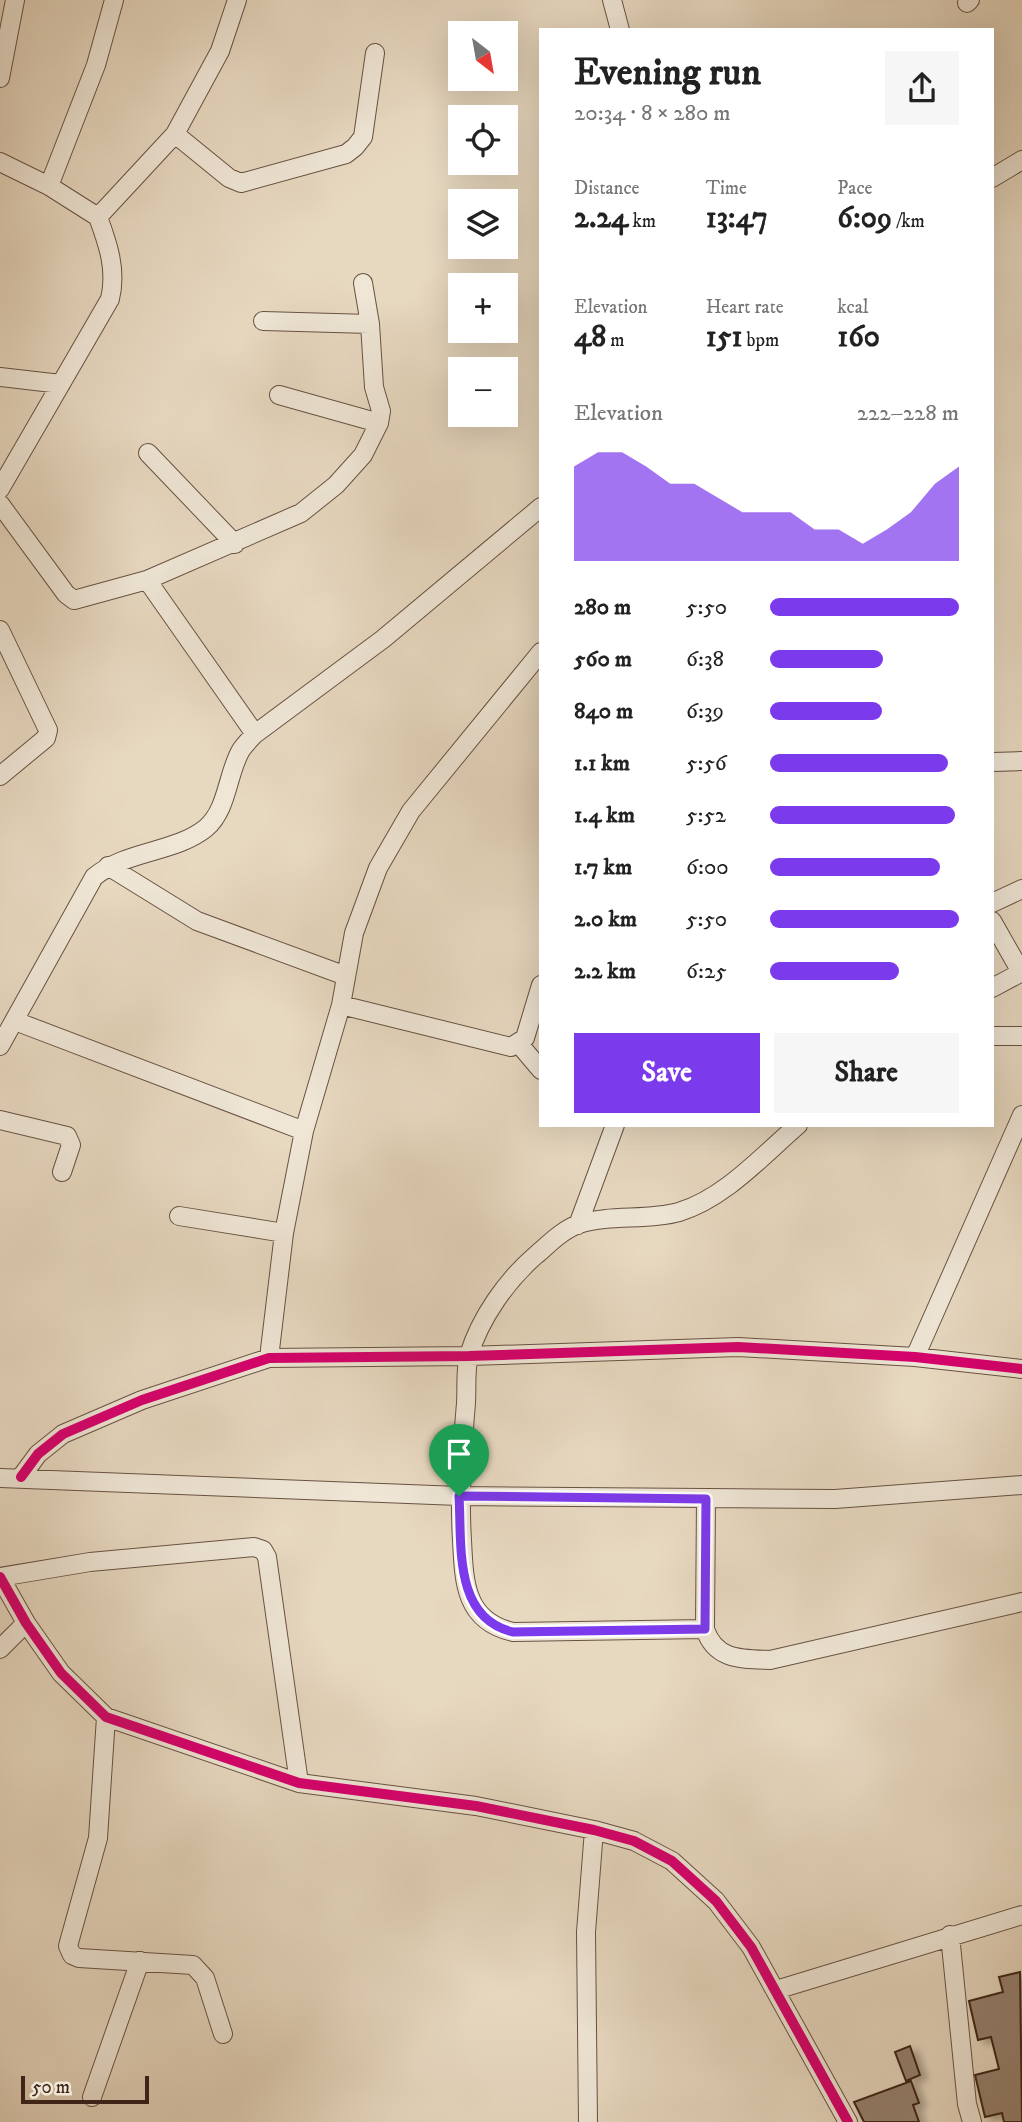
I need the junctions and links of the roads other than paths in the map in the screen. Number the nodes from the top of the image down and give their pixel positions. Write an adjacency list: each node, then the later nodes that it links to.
1 (15, 0): 7 (street)
2 (114, 0): 12 (street)
3 (237, 0): 8 (street)
4 (612, 0): 5 (street)
5 (619, 28)
6 (375, 53): 8 (street)
7 (0, 78)
8 (176, 134): 13 (street)
9 (1022, 160): 11 (street)
10 (0, 162): 12 (street)
11 (994, 177)
12 (49, 186): 13 (street)
13 (98, 216): 18 (street)
14 (363, 283): 16 (street)
15 (263, 321): 16 (street)
16 (370, 324): 20 (street)
17 (0, 377): 18 (street)
18 (61, 384): 22 (street)
19 (279, 395): 20 (street)
20 (379, 423): 25 (street)
21 (148, 453): 25 (street)
22 (0, 489)
23 (0, 504): 26 (street)
24 (539, 509): 29 (street)
25 (235, 544): 26 (street)
26 (147, 580): 29 (street)
27 (0, 630): 32 (street)
28 (539, 654): 38 (street)
29 (255, 734): 33 (street)
30 (1022, 761): 31 (street)
31 (994, 762)
32 (0, 776)
33 (108, 866): 38 (street); 42 (street)
34 (1022, 889): 35 (street)
35 (994, 902)
36 (994, 924): 37 (street)
37 (1022, 972): 39 (street)
38 (346, 975): 41 (street)
39 (994, 987)
40 (539, 992): 45 (street)
41 (341, 1005): 45 (street); 52 (street)
42 (15, 1021): 46 (street); 52 (street)
43 (994, 1036): 44 (street)
44 (1022, 1036)
45 (519, 1044): 47 (street)
46 (0, 1046)
47 (539, 1068)
48 (1022, 1115): 59 (street)
49 (0, 1120): 53 (street)
50 (614, 1127): 55 (street)
51 (796, 1127): 55 (street)
52 (304, 1131): 56 (street)
53 (62, 1172)
54 (179, 1216): 56 (street)
55 (578, 1224): 57 (street)
56 (284, 1233): 58 (street)
57 (469, 1356): 58 (street); 59 (street); 64 (street)
58 (269, 1357): 61 (street)
59 (915, 1357): 60 (street)
60 (1022, 1369)
61 (21, 1477): 62 (street); 64 (street)
62 (0, 1478)
63 (1022, 1485): 65 (street)
64 (459, 1496): 65 (street); 69 (street)
65 (706, 1499): 69 (street)
66 (0, 1577): 68 (street); 72 (street)
67 (1022, 1602): 69 (street)
68 (26, 1623): 70 (street); 71 (street)
69 (705, 1629)
70 (0, 1649)
71 (106, 1717): 72 (street); 76 (street)
72 (299, 1783): 73 (street)
73 (594, 1830): 77 (street); 80 (street)
74 (1022, 1915): 75 (street)
75 (950, 1935): 77 (street); 82 (street)
76 (140, 1961): 78 (street); 79 (street)
77 (776, 1990): 81 (street)
78 (223, 2034)
79 (92, 2097)
80 (588, 2122)
81 (848, 2122)
82 (972, 2122)

